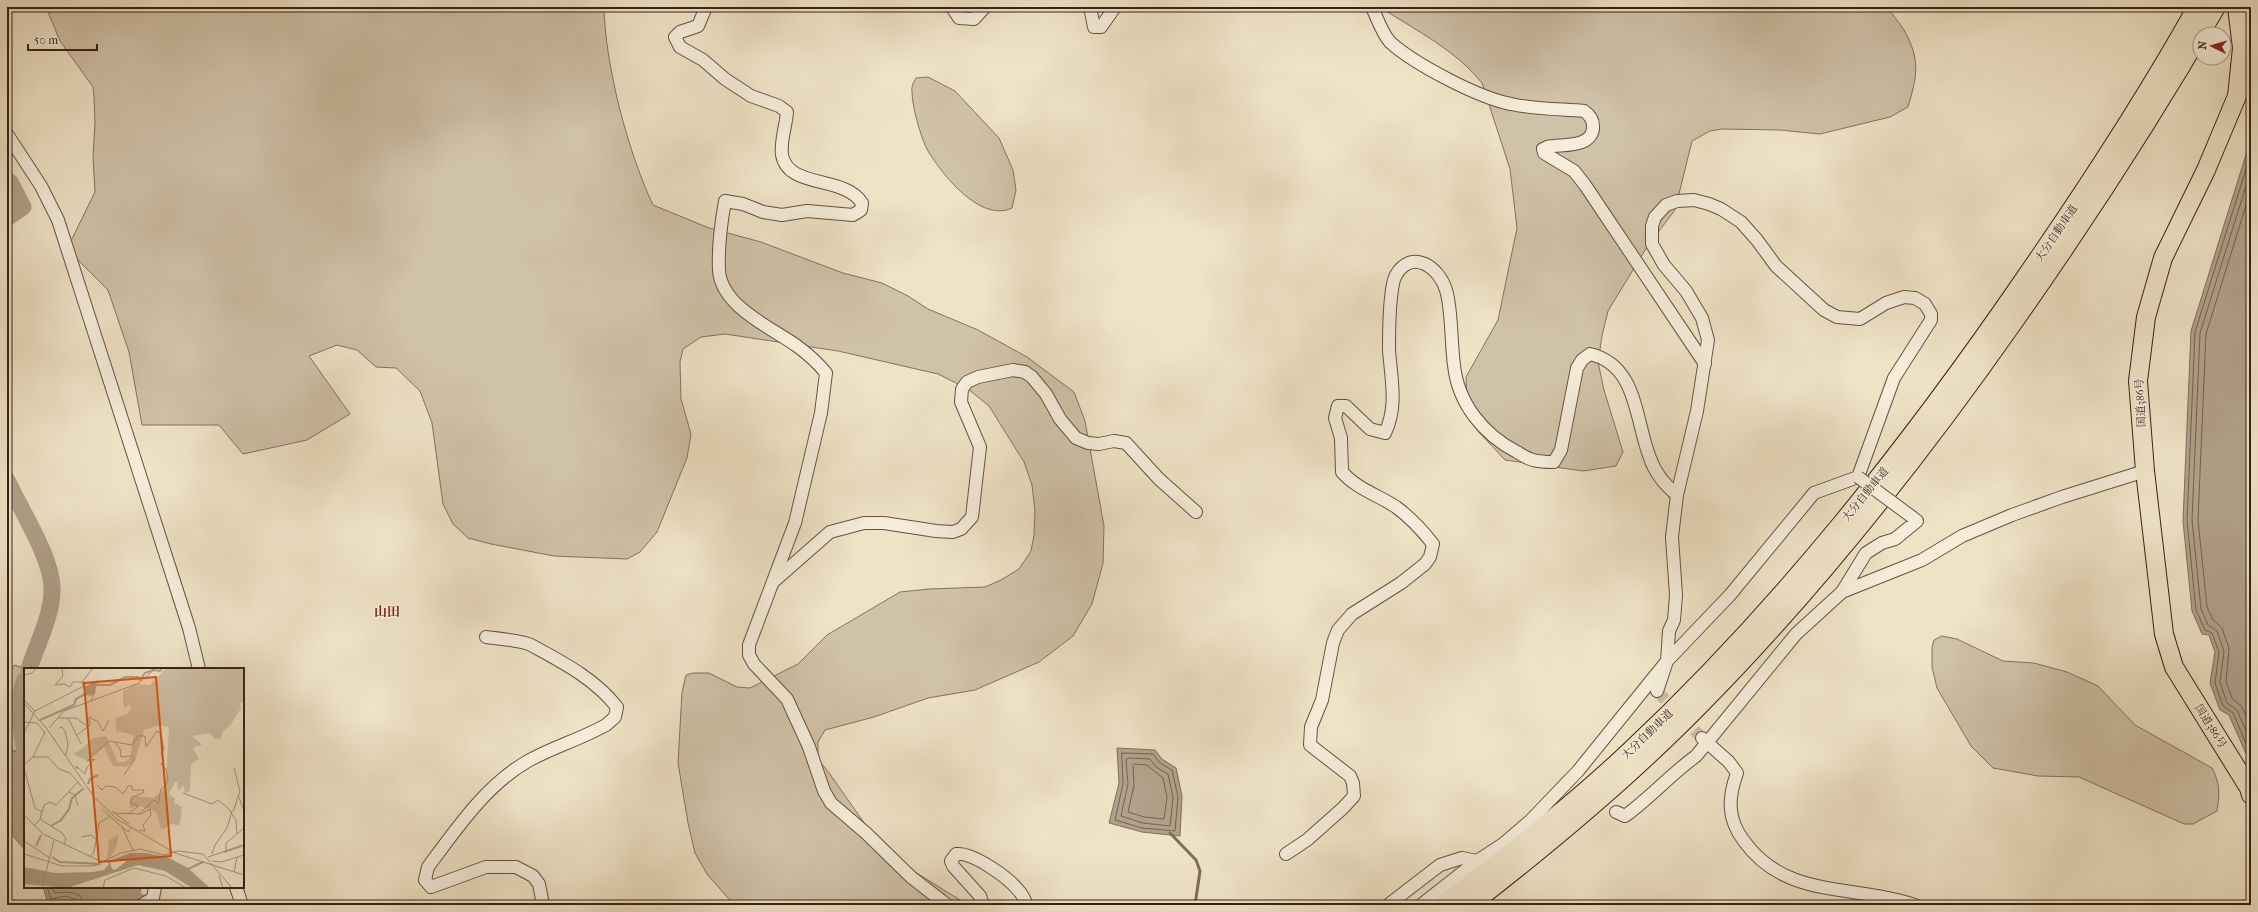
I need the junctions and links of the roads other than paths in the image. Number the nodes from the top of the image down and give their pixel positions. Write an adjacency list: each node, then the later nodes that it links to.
1 (706, 7): 16 (street)
2 (952, 7): 3 (street)
3 (985, 7)
4 (1090, 7): 5 (street)
5 (1115, 7)
6 (1372, 7): 11 (street)
7 (2216, 7): 9 (highway, 大分自動車道)
8 (2238, 7): 12 (highway, 国道386号)
9 (2198, 15): 37 (highway, 大分自動車道); 38 (highway, 大分自動車道)
10 (7, 134): 20 (street)
11 (1705, 364): 13 (street); 14 (street)
12 (2145, 471): 17 (street); 23 (highway, 国道386号)
13 (1858, 477): 17 (street, bridge); 19 (street)
14 (1677, 495): 19 (street); 25 (street)
15 (1196, 512): 16 (street)
16 (772, 582): 32 (street)
17 (1842, 592): 22 (street)
18 (486, 637): 31 (street)
19 (1667, 662): 21 (street); 26 (street)
20 (199, 668)
21 (1656, 691)
22 (1704, 740): 24 (street); 39 (street)
23 (2251, 795)
24 (1616, 812)
25 (1286, 854)
26 (1477, 861): 35 (street); 36 (street)
27 (155, 888): 29 (street)
28 (236, 888): 30 (street)
29 (142, 905)
30 (242, 905)
31 (543, 905)
32 (947, 905)
33 (982, 905): 34 (street)
34 (1027, 905)
35 (1388, 905)
36 (1421, 905)
37 (1443, 905)
38 (1470, 905)
39 (1915, 905)

